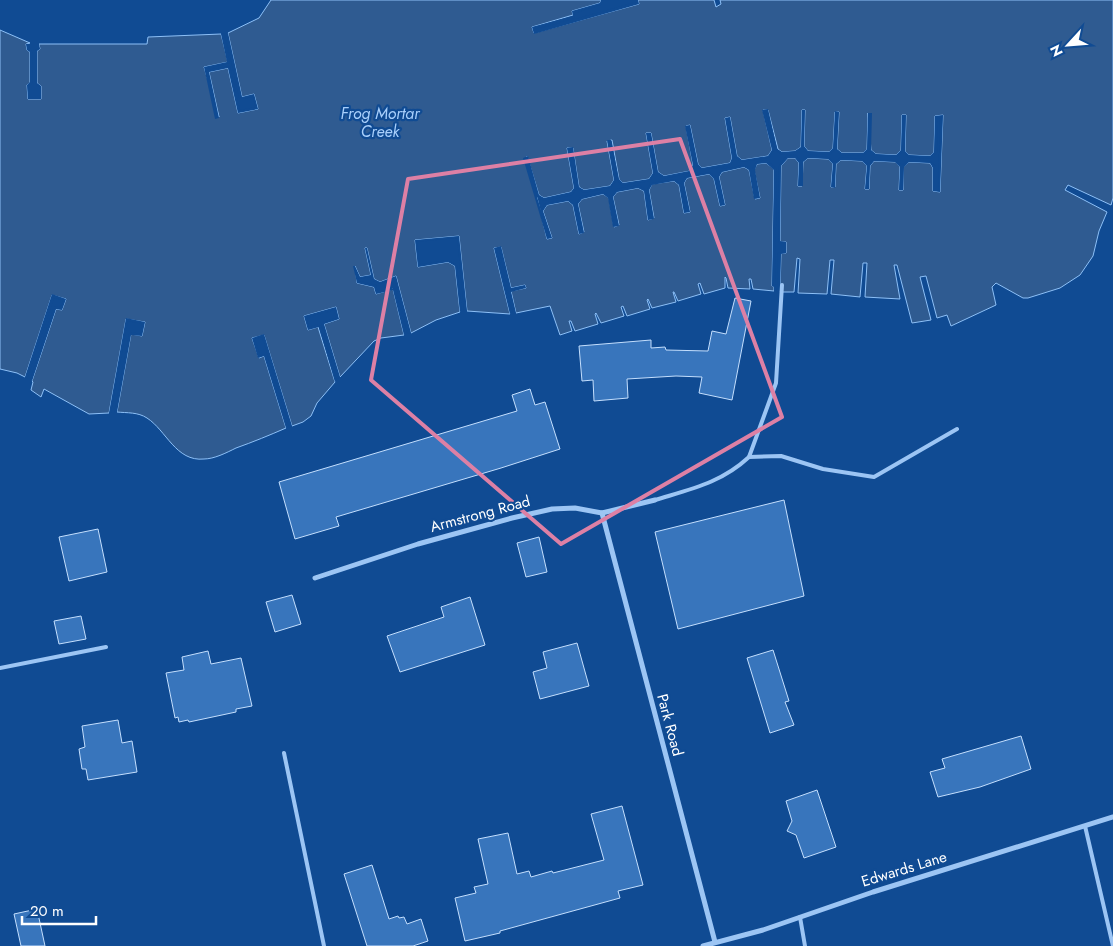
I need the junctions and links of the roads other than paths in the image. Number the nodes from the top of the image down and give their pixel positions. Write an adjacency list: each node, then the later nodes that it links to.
1 (782, 285): 3 (lane)
2 (957, 429): 3 (lane)
3 (749, 457): 4 (lane)
4 (655, 500): 5 (street, Armstrong Road)
5 (602, 513): 6 (street, Armstrong Road); 13 (street, Park Road)
6 (315, 578)
7 (106, 647): 8 (lane)
8 (0, 668)
9 (284, 753): 14 (lane)
10 (1113, 817): 11 (street, Edwards Lane)
11 (1085, 826): 12 (street, Edwards Lane); 17 (lane)
12 (800, 917): 13 (street, Edwards Lane); 16 (lane)
13 (714, 942): 15 (street, Edwards Lane)
14 (324, 946)
15 (704, 946)
16 (805, 946)
17 (1112, 946)

